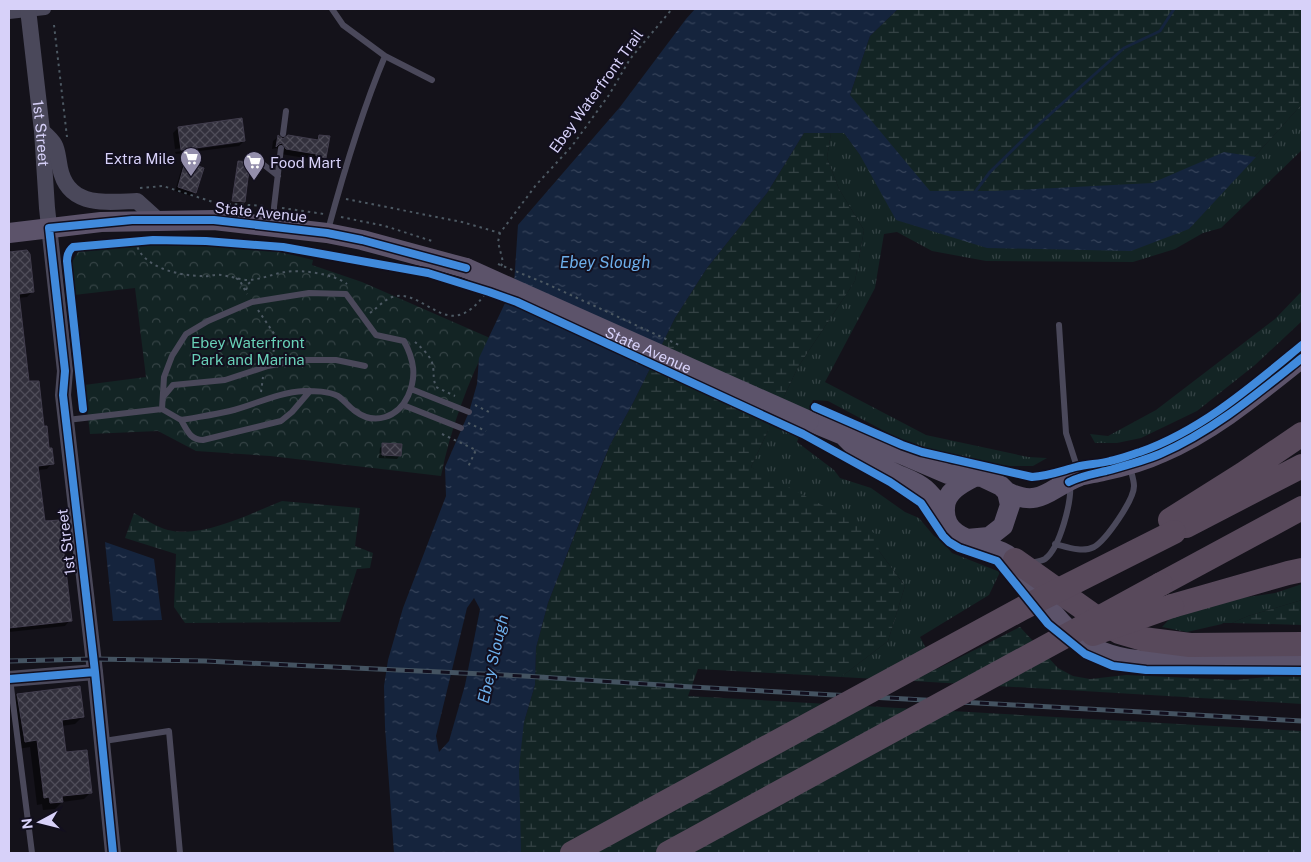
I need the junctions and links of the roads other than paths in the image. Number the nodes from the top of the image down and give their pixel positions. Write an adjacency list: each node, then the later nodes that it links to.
1 (46, 9): 3 (street)
2 (332, 9): 5 (lane)
3 (28, 10): 4 (street); 8 (street, 1st Street)
4 (9, 13)
5 (385, 56): 6 (lane); 15 (lane)
6 (432, 80)
7 (286, 111): 9 (lane)
8 (42, 131): 14 (street); 16 (street, 1st Street)
9 (283, 134)
10 (282, 148): 12 (lane)
11 (259, 162): 12 (lane)
12 (278, 176): 13 (lane)
13 (274, 217): 14 (main road, State Avenue); 15 (main road, State Avenue)
14 (158, 220): 16 (main road, State Avenue)
15 (330, 224): 31 (main road, State Avenue, bridge)
16 (49, 228): 17 (main road, State Avenue); 27 (street, 1st Street)
17 (9, 233)
18 (1059, 325): 35 (lane)
19 (1302, 358): 32 (main road)
20 (365, 366): 23 (lane)
21 (411, 389): 23 (lane); 24 (lane); 26 (lane)
22 (310, 391): 24 (lane); 28 (lane); 28 (lane)
23 (163, 398): 25 (lane)
24 (403, 405): 29 (lane)
25 (162, 409): 27 (lane); 28 (lane)
26 (469, 412)
27 (67, 420): 48 (street, 1st Street)
28 (181, 420)
29 (461, 428)
30 (1302, 434): 39 (highway)
31 (843, 436): 34 (main road, State Avenue); 38 (main road, State Avenue)
32 (1130, 464): 35 (main road); 41 (lane)
33 (1302, 466): 39 (highway)
34 (974, 477): 36 (main road); 38 (main road)
35 (1075, 479): 36 (main road); 41 (lane)
36 (1007, 492): 40 (main road)
37 (1302, 508): 46 (highway, bridge)
38 (945, 513): 40 (main road)
39 (1172, 526): 44 (highway, bridge)
40 (967, 539): 42 (main road)
41 (1055, 544): 42 (lane)
42 (1019, 563): 44 (main road); 45 (highway)
43 (1302, 570): 46 (highway, bridge)
44 (1029, 599): 47 (main road); 54 (highway, bridge)
45 (1302, 644)
46 (1044, 650): 55 (highway, bridge)
47 (1302, 662)
48 (95, 672): 49 (street); 50 (street, 1st Street)
49 (10, 679): 51 (lane)
50 (103, 741): 52 (street, 1st Street); 53 (lane)
51 (32, 853)
52 (113, 853)
53 (180, 853)
54 (572, 853)
55 (668, 853)

